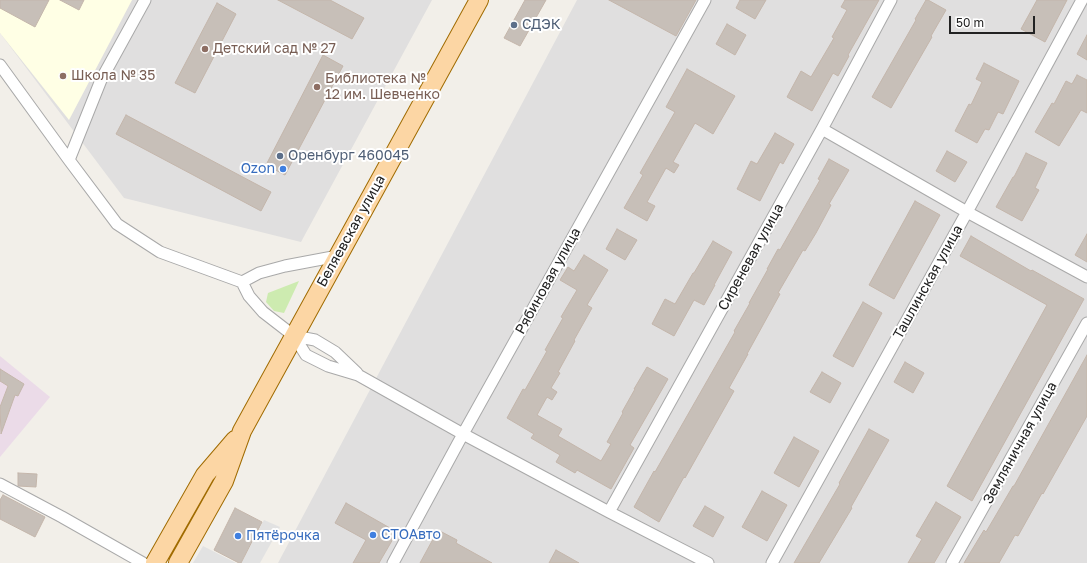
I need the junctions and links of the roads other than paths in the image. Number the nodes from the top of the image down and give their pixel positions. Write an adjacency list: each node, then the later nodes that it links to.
1 (145, 0): 8 (street)
2 (479, 0): 10 (main road, Беляевская улица)
3 (705, 0): 17 (street, Рябиновая улица)
4 (890, 0): 7 (street, Сиреневая улица)
5 (1082, 0): 9 (street, Ташлинская улица)
6 (0, 65): 8 (street)
7 (822, 130): 9 (street); 19 (street, Сиреневая улица)
8 (69, 160): 12 (street)
9 (967, 212): 11 (street); 25 (street, Ташлинская улица)
10 (338, 256): 12 (street); 14 (main road, Беляевская улица)
11 (1087, 277)
12 (242, 282): 14 (street)
13 (1087, 323): 26 (street, Земляничная улица)
14 (294, 336): 15 (street); 15 (street); 16 (main road, Беляевская улица)
15 (358, 375): 17 (street)
16 (242, 431): 21 (main road); 22 (main road)
17 (463, 434): 19 (street); 23 (street, Рябиновая улица)
18 (0, 484): 20 (street)
19 (609, 512): 24 (street)
20 (143, 563)
21 (155, 563)
22 (178, 563)
23 (393, 563)
24 (708, 563)
25 (772, 563)
26 (952, 563)

